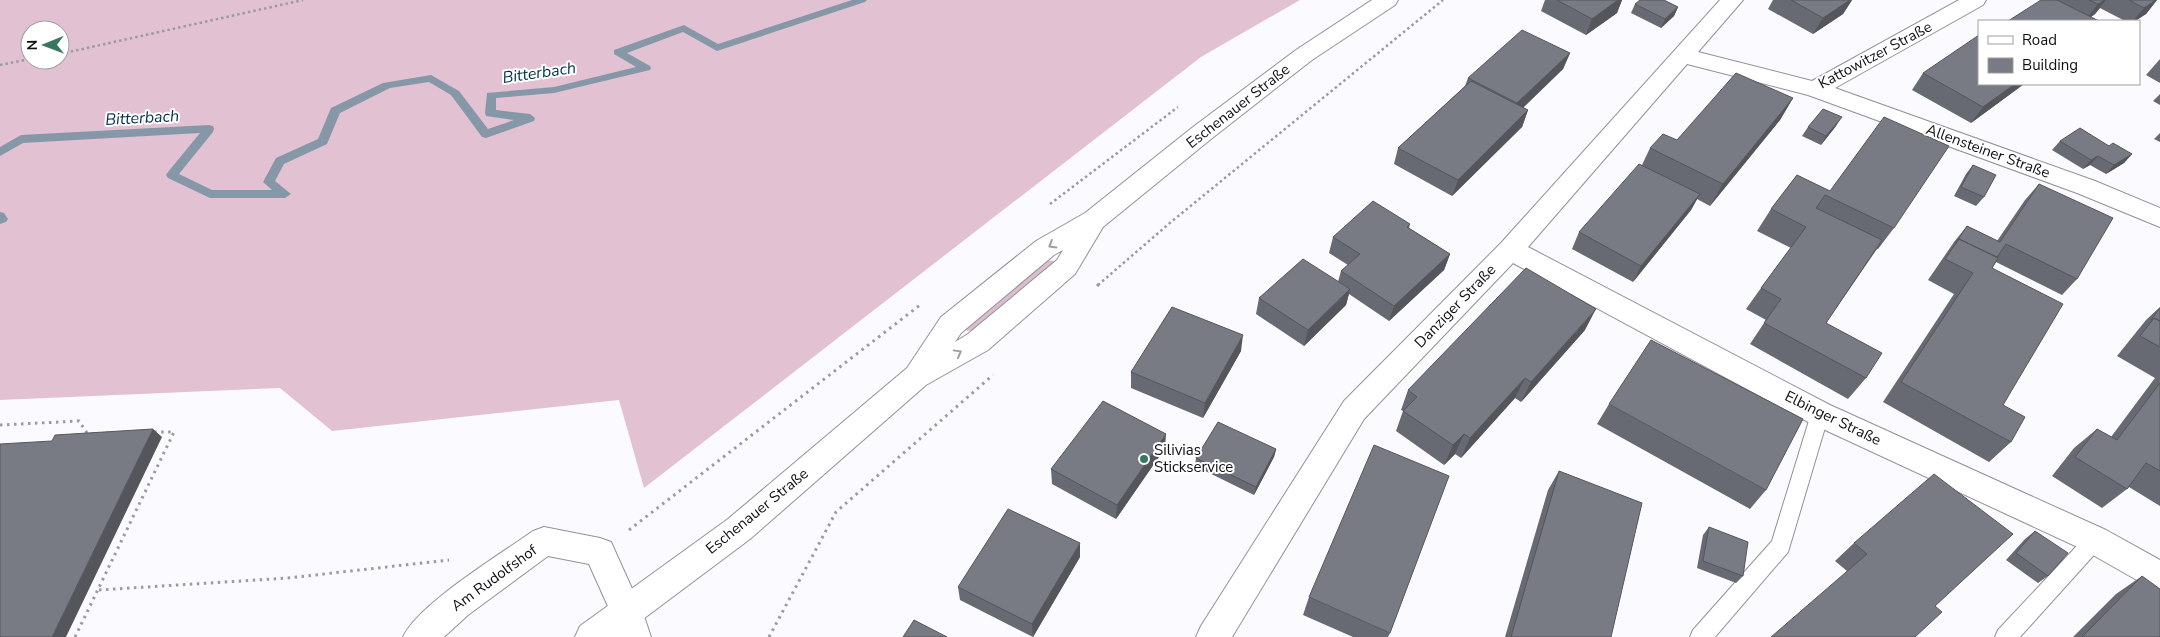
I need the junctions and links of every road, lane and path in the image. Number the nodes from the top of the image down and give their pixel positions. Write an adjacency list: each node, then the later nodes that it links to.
1 (303, 0): 6 (path)
2 (1387, 0): 23 (street, Eschenauer Straße)
3 (1443, 0): 13 (path)
4 (1732, 0): 7 (street, Danziger Straße)
5 (1975, 0): 10 (street, Kattowitzer Straße)
6 (70, 52)
7 (1683, 56): 10 (street, Kattowitzer Straße); 12 (street, Danziger Straße)
8 (20, 62): 9 (path)
9 (0, 65)
10 (1815, 89): 11 (street, Allensteiner Straße)
11 (2160, 218)
12 (1510, 250): 15 (street, Elbinger Straße); 28 (street, Danziger Straße)
13 (1096, 287)
14 (997, 372): 27 (path)
15 (1820, 414): 19 (street, Elbinger Straße); 29 (lane)
16 (0, 425): 18 (path)
17 (145, 432): 22 (path)
18 (96, 433)
19 (2095, 540): 21 (street, Elbinger Straße); 30 (lane)
20 (452, 560): 22 (path)
21 (2160, 576)
22 (98, 590): 24 (path)
23 (630, 625): 25 (street, Am Rudolfshof); 26 (street, Eschenauer Straße)
24 (75, 637)
25 (420, 637)
26 (592, 637)
27 (769, 637)
28 (1214, 637)
29 (1701, 637)
30 (2006, 637)

